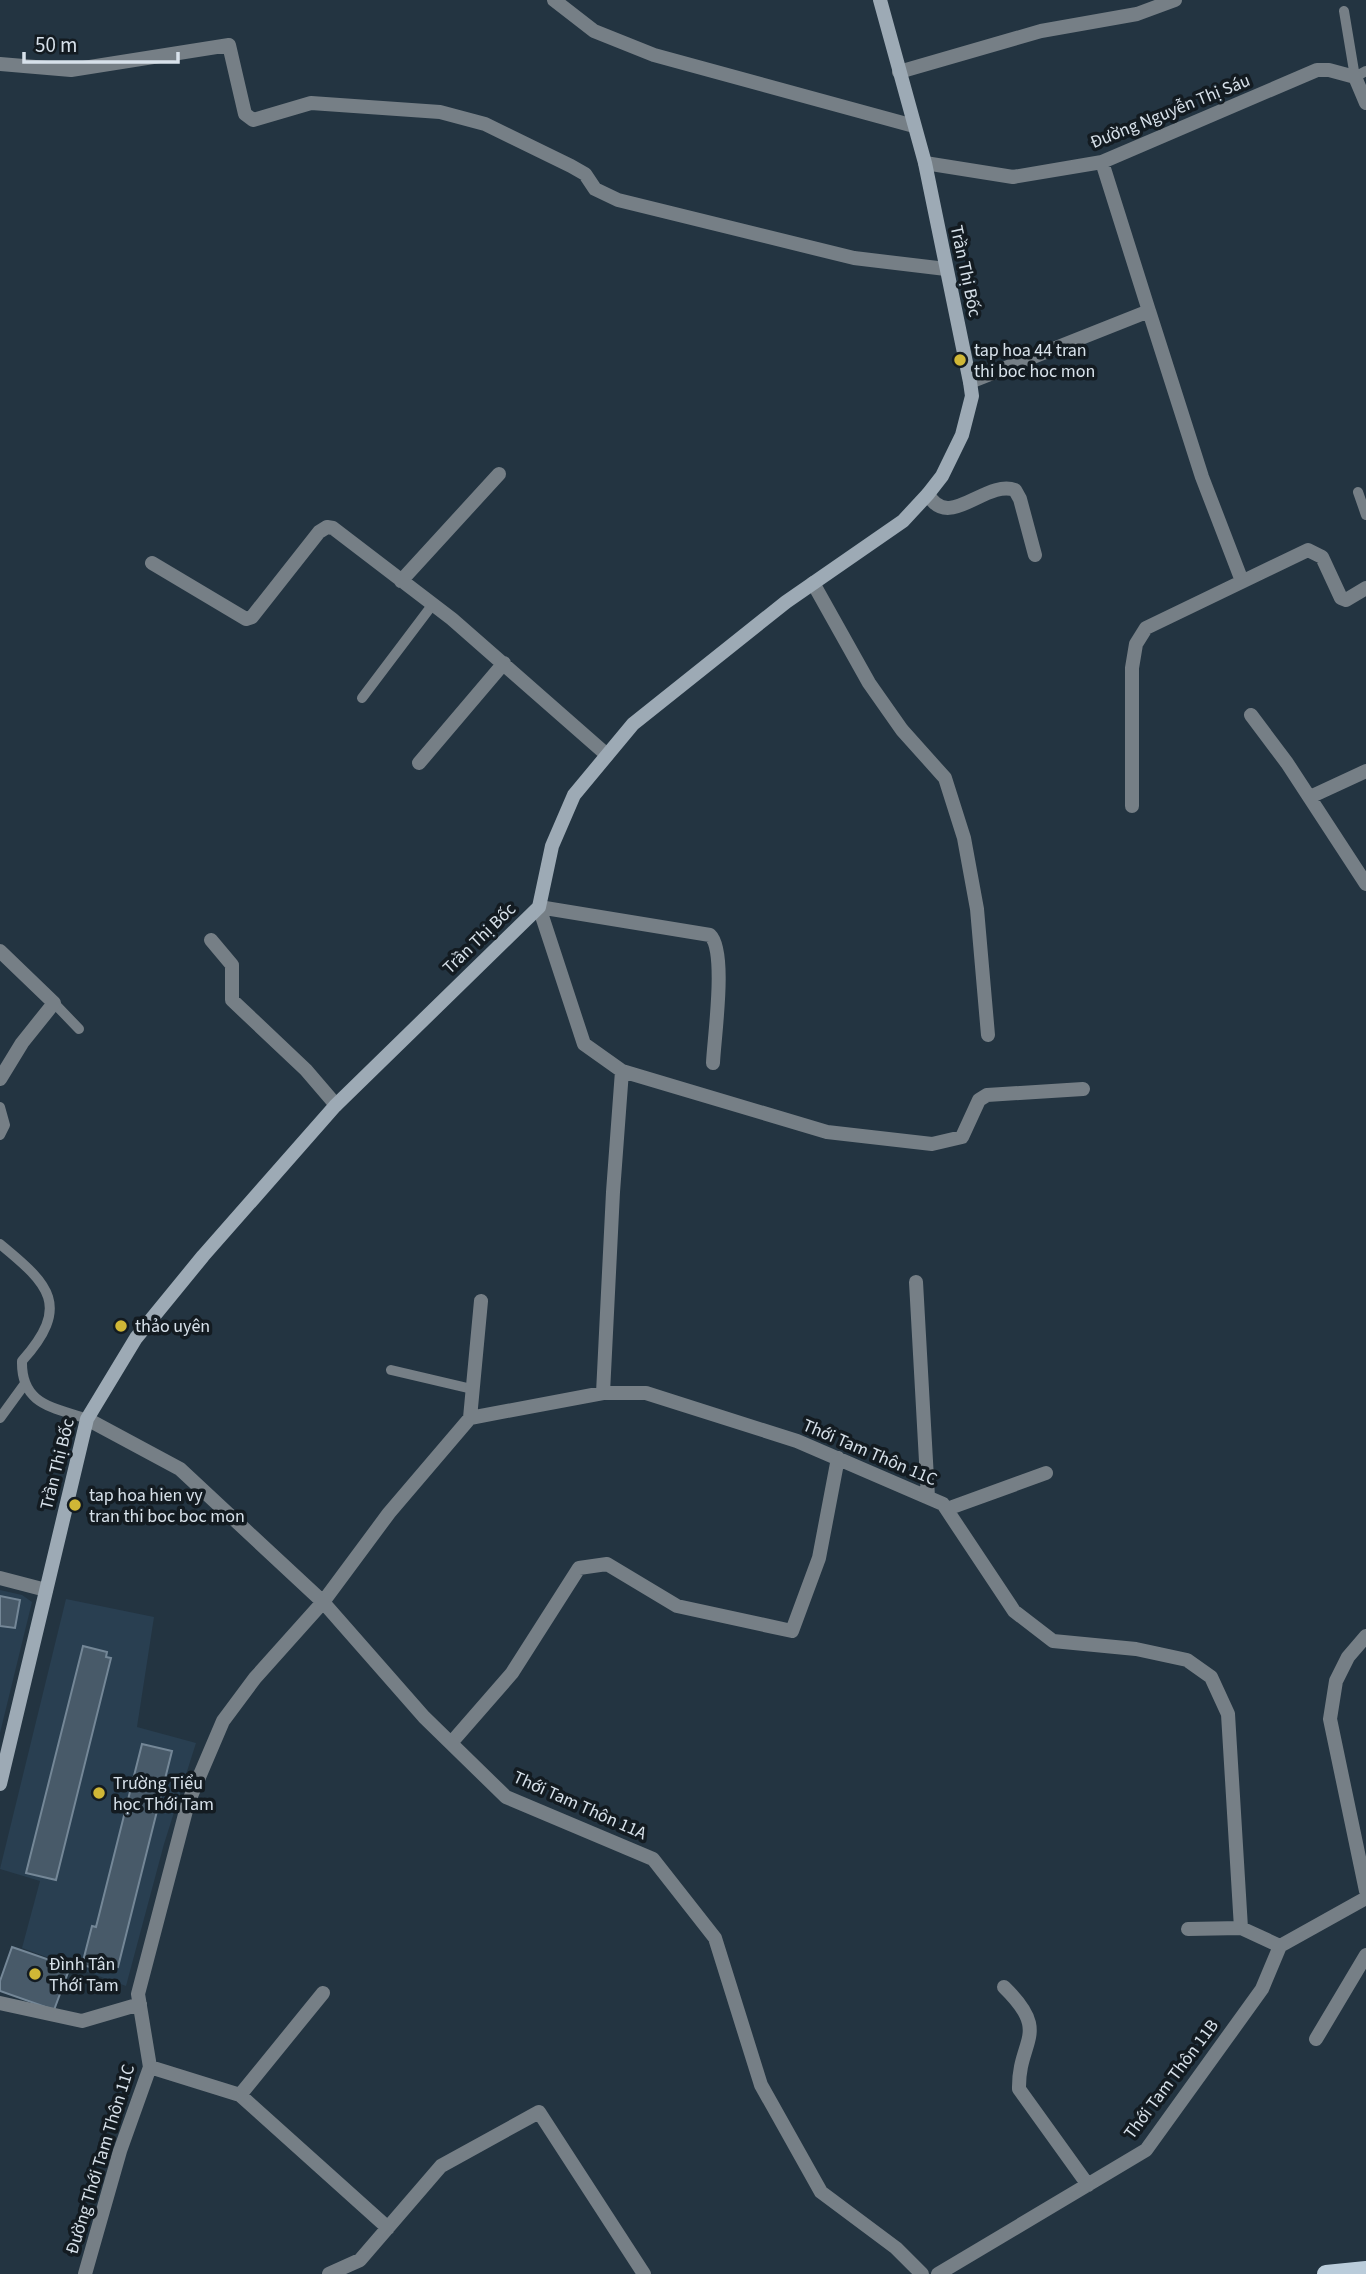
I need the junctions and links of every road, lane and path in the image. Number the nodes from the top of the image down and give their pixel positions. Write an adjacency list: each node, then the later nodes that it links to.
1 (554, 0): 9 (street)
2 (880, 0): 6 (street, Trần Thị Bốc)
3 (1175, 0): 6 (street)
4 (1344, 12): 7 (lane)
5 (0, 64): 12 (street)
6 (899, 72): 9 (street, Trần Thị Bốc)
7 (1360, 74): 8 (street); 10 (street, Đường Nguyễn Thị Sáu)
8 (1366, 103)
9 (914, 126): 11 (street, Trần Thị Bốc)
10 (1102, 162): 11 (street, Đường Nguyễn Thị Sáu); 13 (street)
11 (925, 163): 12 (street, Trần Thị Bốc)
12 (946, 269): 14 (street, Trần Thị Bốc)
13 (1149, 310): 14 (street); 22 (street)
14 (970, 382): 17 (street, Trần Thị Bốc)
15 (499, 474): 21 (street)
16 (1358, 492): 18 (lane)
17 (928, 494): 19 (street); 23 (street, Trần Thị Bốc)
18 (1366, 514)
19 (1035, 555)
20 (152, 562): 21 (street)
21 (401, 581): 25 (street)
22 (1242, 581): 24 (street); 33 (street)
23 (813, 583): 29 (street, Trần Thị Bốc); 40 (street)
24 (1366, 587)
25 (433, 604): 26 (street); 27 (lane)
26 (504, 663): 29 (street); 30 (street)
27 (362, 698)
28 (1251, 715): 32 (street)
29 (607, 755): 35 (street, Trần Thị Bốc)
30 (419, 763)
31 (1366, 771): 32 (street)
32 (1310, 797): 34 (street)
33 (1132, 806)
34 (1366, 884)
35 (539, 907): 41 (street); 42 (street); 45 (street, Trần Thị Bốc)
36 (211, 940): 45 (street)
37 (0, 951): 38 (street)
38 (54, 1003): 39 (lane); 43 (street)
39 (79, 1029)
40 (988, 1035)
41 (713, 1063)
42 (622, 1072): 44 (street); 54 (street)
43 (0, 1079)
44 (1083, 1089)
45 (337, 1105): 57 (street, Trần Thị Bốc)
46 (0, 1108): 47 (lane)
47 (0, 1135)
48 (0, 1244): 52 (lane)
49 (916, 1282): 60 (street)
50 (481, 1301): 53 (street)
51 (391, 1370): 53 (lane)
52 (24, 1385): 55 (lane); 57 (lane)
53 (472, 1389): 56 (street)
54 (603, 1393): 56 (street, Thới Tam Thôn 11C); 58 (street, Thới Tam Thôn 11C)
55 (0, 1418)
56 (470, 1418): 64 (street)
57 (87, 1419): 63 (street, Trần Thị Bốc); 64 (street, Thới Tam Thôn 11A)
58 (838, 1458): 60 (street, Thới Tam Thôn 11C); 66 (street)
59 (1046, 1473): 61 (street)
60 (928, 1497): 61 (street, Thới Tam Thôn 11C)
61 (947, 1509): 71 (street, Thới Tam Thôn 11C)
62 (0, 1578): 63 (street)
63 (46, 1590): 67 (street, Trần Thị Bốc)
64 (323, 1602): 66 (street, Thới Tam Thôn 11A); 77 (street, Đường Thới Tam Thôn 11C)
65 (1366, 1636): 68 (street)
66 (450, 1743): 87 (street, Thới Tam Thôn 11A)
67 (0, 1784)
68 (1366, 1891)
69 (1366, 1898): 72 (street)
70 (1188, 1928): 71 (street)
71 (1241, 1928): 72 (street)
72 (1280, 1946): 81 (street, Thới Tam Thôn 11B)
73 (1366, 1955): 78 (street)
74 (1004, 1987): 81 (street)
75 (323, 1993): 80 (street)
76 (0, 2003): 77 (street)
77 (140, 2004): 79 (street, Đường Thới Tam Thôn 11C)
78 (1316, 2039)
79 (150, 2067): 80 (street); 84 (street, Đường Thới Tam Thôn 11C)
80 (240, 2095): 82 (street)
81 (1088, 2185): 88 (street, Thới Tam Thôn 11B)
82 (388, 2228): 85 (street); 86 (street)
83 (1366, 2270): 89 (main road)
84 (85, 2274)
85 (329, 2274)
86 (644, 2274)
87 (922, 2274)
88 (938, 2274)
89 (1326, 2274)

